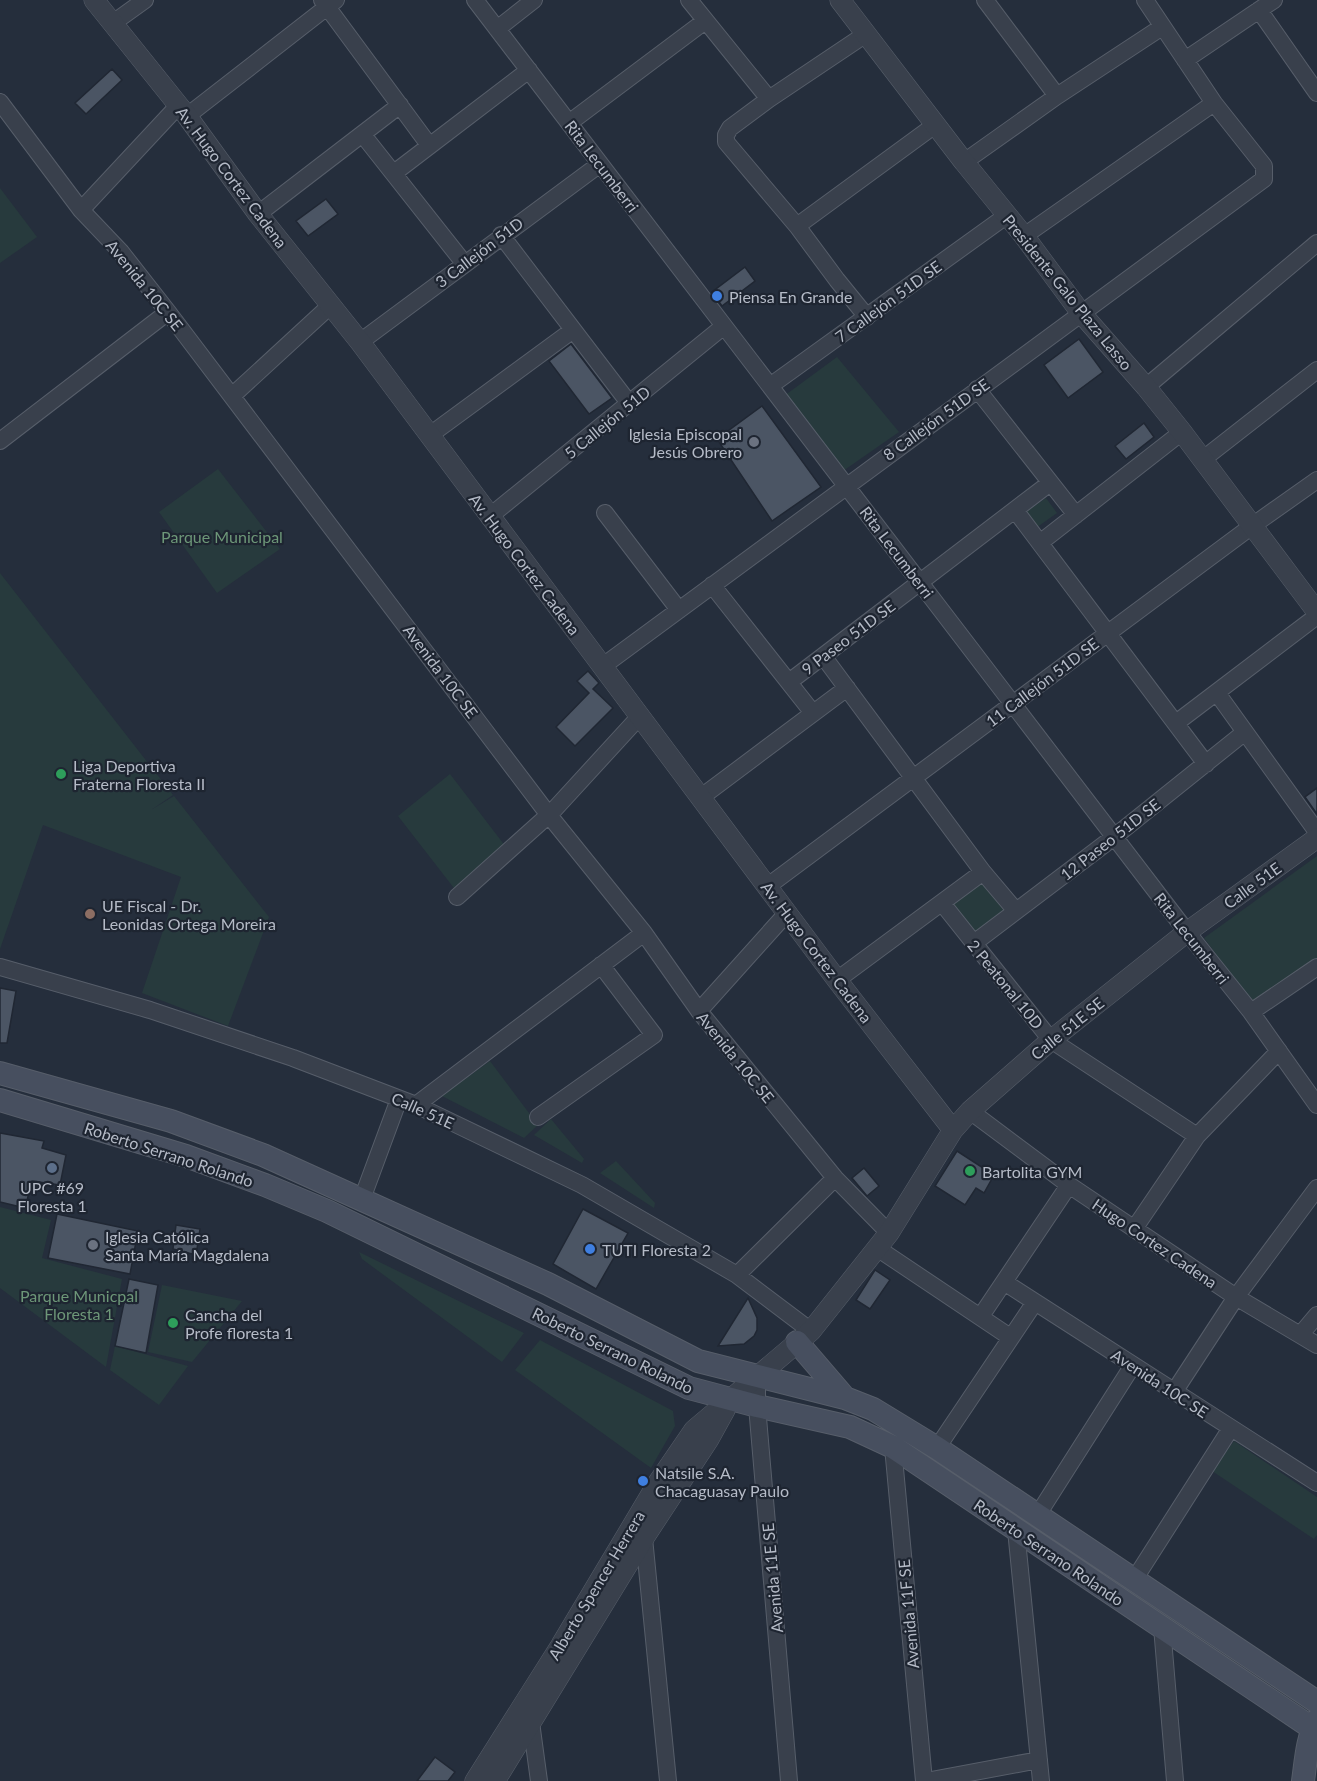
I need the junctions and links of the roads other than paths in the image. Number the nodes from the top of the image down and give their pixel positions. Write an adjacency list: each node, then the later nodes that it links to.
1 (94, 0): 13 (street, Av. Hugo Cortez Cadena)
2 (145, 0): 13 (street)
3 (475, 0): 15 (street, Rita Lecumberri)
4 (534, 0): 15 (street)
5 (688, 0): 12 (street)
6 (840, 0): 16 (street, Presidente Galo Plaza Lasso)
7 (985, 0): 20 (street)
8 (1145, 0): 14 (street)
9 (1274, 0): 11 (street)
10 (328, 2): 24 (street); 25 (street)
11 (1259, 10): 17 (street); 19 (street)
12 (705, 21): 21 (street); 26 (street)
13 (113, 23): 25 (street, Av. Hugo Cortez Cadena)
14 (1162, 27): 17 (street); 20 (street)
15 (497, 29): 18 (street, Rita Lecumberri)
16 (866, 34): 21 (street); 27 (street, Presidente Galo Plaza Lasso)
17 (1185, 60): 23 (street)
18 (529, 70): 26 (street, Rita Lecumberri); 29 (street)
19 (1317, 93)
20 (1057, 96): 30 (street)
21 (769, 99): 36 (street)
22 (0, 102): 33 (street, Avenida 10C SE)
23 (1214, 103): 38 (street); 43 (street, 8 Callejón 51D SE)
24 (400, 105): 28 (street); 29 (street)
25 (183, 111): 33 (street); 34 (street, Av. Hugo Cortez Cadena)
26 (569, 123): 31 (street, Rita Lecumberri)
27 (935, 125): 30 (street, Presidente Galo Plaza Lasso); 36 (street)
28 (363, 135): 32 (street); 34 (street)
29 (429, 145): 32 (street)
30 (964, 162): 35 (street, Presidente Galo Plaza Lasso)
31 (600, 164): 37 (street, 3 Callejón 51D); 45 (street, Rita Lecumberri)
32 (394, 173): 40 (street)
33 (81, 210): 42 (street, Avenida 10C SE)
34 (258, 214): 41 (street, Av. Hugo Cortez Cadena)
35 (1006, 216): 38 (street, Presidente Galo Plaza Lasso); 44 (street, 7 Callejón 51D SE)
36 (797, 226): 44 (street)
37 (501, 235): 40 (street, 3 Callejón 51D); 46 (street)
38 (1024, 236): 43 (street, Presidente Galo Plaza Lasso)
39 (1317, 243): 50 (street)
40 (464, 263): 47 (street, 3 Callejón 51D)
41 (332, 305): 47 (street, Av. Hugo Cortez Cadena); 52 (street)
42 (168, 312): 52 (street, Avenida 10C SE); 56 (street)
43 (1081, 313): 50 (street, Presidente Galo Plaza Lasso); 51 (street, 8 Callejón 51D SE)
44 (867, 316): 49 (street, 7 Callejón 51D SE)
45 (724, 326): 49 (street, Rita Lecumberri); 53 (street, 5 Callejón 51D)
46 (573, 330): 53 (street); 55 (street)
47 (360, 342): 55 (street, Av. Hugo Cortez Cadena)
48 (1317, 370): 57 (street)
49 (770, 386): 60 (street, Rita Lecumberri)
50 (1146, 387): 54 (street, Presidente Galo Plaza Lasso)
51 (977, 389): 59 (street); 60 (street, 8 Callejón 51D SE)
52 (232, 396): 85 (street, Avenida 10C SE)
53 (630, 403): 64 (street, 5 Callejón 51D)
54 (1182, 432): 57 (street, Presidente Galo Plaza Lasso); 63 (street)
55 (430, 435): 64 (street, Av. Hugo Cortez Cadena)
56 (0, 441)
57 (1202, 460): 65 (street, Presidente Galo Plaza Lasso)
58 (1317, 480): 65 (street, 11 Callejón 51D SE)
59 (1050, 483): 61 (street, 9 Paseo 51D SE); 63 (street)
60 (846, 486): 67 (street, Rita Lecumberri); 68 (street, 8 Callejón 51D SE)
61 (1015, 510): 66 (street); 67 (street, 9 Paseo 51D SE)
62 (605, 513): 69 (street)
63 (1076, 515): 66 (street)
64 (489, 517): 73 (street, Av. Hugo Cortez Cadena)
65 (1252, 526): 70 (street, Presidente Galo Plaza Lasso); 71 (street, 11 Callejón 51D SE)
66 (1041, 542): 71 (street)
67 (920, 582): 72 (street, 9 Paseo 51D SE); 77 (street, Rita Lecumberri)
68 (712, 585): 69 (street, 8 Callejón 51D SE); 74 (street)
69 (679, 610): 73 (street, 8 Callejón 51D SE)
70 (1317, 614): 76 (street)
71 (1108, 633): 77 (street, 11 Callejón 51D SE); 80 (street)
72 (823, 656): 74 (street, 9 Paseo 51D SE); 75 (street)
73 (603, 666): 79 (street, Av. Hugo Cortez Cadena)
74 (789, 682): 78 (street)
75 (847, 688): 78 (street); 83 (street)
76 (1217, 693): 80 (street); 81 (street)
77 (1013, 704): 83 (street, 11 Callejón 51D SE); 87 (street, Rita Lecumberri)
78 (813, 713): 84 (street)
79 (640, 716): 84 (street, Av. Hugo Cortez Cadena); 85 (street)
80 (1176, 723): 82 (street)
81 (1245, 732): 82 (street, 12 Paseo 51D SE); 86 (street)
82 (1206, 764): 87 (street, 12 Paseo 51D SE)
83 (913, 778): 89 (street); 90 (street, 11 Callejón 51D SE)
84 (700, 798): 90 (street, Av. Hugo Cortez Cadena)
85 (548, 814): 91 (street); 96 (street, Avenida 10C SE)
86 (1317, 832)
87 (1114, 837): 93 (street, 12 Paseo 51D SE); 95 (street, Rita Lecumberri)
88 (1317, 838): 95 (street, Calle 51E)
89 (983, 872): 92 (street); 93 (street)
90 (768, 886): 94 (street, Av. Hugo Cortez Cadena)
91 (457, 897)
92 (942, 903): 97 (street, 2 Peatonal 10D); 101 (street)
93 (1016, 911): 97 (street, 12 Paseo 51D SE)
94 (787, 914): 101 (street, Av. Hugo Cortez Cadena); 102 (street)
95 (1187, 932): 103 (street, Rita Lecumberri); 104 (street, Calle 51E SE)
96 (644, 933): 98 (street); 102 (street, Avenida 10C SE)
97 (974, 944): 104 (street, 2 Peatonal 10D)
98 (601, 965): 109 (street); 112 (street)
99 (0, 967): 107 (street, Calle 51E)
100 (1317, 967): 103 (street)
101 (837, 980): 113 (street, Av. Hugo Cortez Cadena)
102 (699, 1011): 115 (street, Avenida 10C SE)
103 (1251, 1012): 105 (street, Rita Lecumberri)
104 (1051, 1040): 111 (street, Calle 51E SE); 114 (street, 2 Peatonal 10D)
105 (1279, 1051): 110 (street, Rita Lecumberri); 114 (street)
106 (0, 1073): 118 (main road, Roberto Serrano Rolando)
107 (399, 1099): 109 (street, Calle 51E); 118 (street)
108 (0, 1100): 135 (main road, Roberto Serrano Rolando)
109 (416, 1105): 121 (street, Calle 51E)
110 (1317, 1105)
111 (970, 1111): 113 (street, Calle 51E SE); 116 (street, Hugo Cortez Cadena)
112 (538, 1117)
113 (953, 1130): 120 (street, Alberto Spencer Herrera)
114 (1197, 1137): 119 (street)
115 (834, 1178): 120 (street, Avenida 10C SE); 121 (street)
116 (1069, 1185): 119 (street, Hugo Cortez Cadena); 122 (street)
117 (1317, 1188): 123 (street)
118 (362, 1199): 132 (main road, Roberto Serrano Rolando)
119 (1134, 1229): 123 (street, Hugo Cortez Cadena)
120 (883, 1241): 126 (street, Avenida 10C SE); 128 (street, Alberto Spencer Herrera)
121 (737, 1275): 128 (street, Calle 51E)
122 (1004, 1282): 124 (street, Avenida 10C SE); 126 (street)
123 (1236, 1297): 127 (street, Hugo Cortez Cadena); 133 (street)
124 (1035, 1302): 129 (street); 131 (street, Avenida 10C SE)
125 (1317, 1315): 127 (street)
126 (981, 1316): 129 (street, Avenida 10C SE)
127 (1301, 1335): 130 (street, Hugo Cortez Cadena)
128 (804, 1337): 132 (street, Alberto Spencer Herrera); 134 (main road)
129 (1010, 1337): 139 (street)
130 (1317, 1345)
131 (1133, 1365): 133 (street, Avenida 10C SE); 141 (street)
132 (757, 1376): 134 (main road, Roberto Serrano Rolando); 135 (street, Alberto Spencer Herrera); 136 (street, Avenida 11E SE)
133 (1174, 1392): 137 (street, Avenida 10C SE)
134 (845, 1398): 139 (main road, Roberto Serrano Rolando)
135 (730, 1400): 136 (main road, Roberto Serrano Rolando); 143 (street, Alberto Spencer Herrera); 150 (street, Alberto Spencer Herrera)
136 (757, 1406): 138 (main road, Roberto Serrano Rolando); 154 (street, Avenida 11E SE)
137 (1231, 1428): 140 (street, Avenida 10C SE); 144 (street)
138 (893, 1447): 142 (main road, Roberto Serrano Rolando); 155 (street, Avenida 11F SE)
139 (937, 1448): 141 (main road, Roberto Serrano Rolando)
140 (1317, 1483)
141 (1037, 1516): 144 (main road, Roberto Serrano Rolando)
142 (1017, 1530): 145 (main road, Roberto Serrano Rolando); 149 (street)
143 (644, 1538): 147 (street, Alberto Spencer Herrera); 153 (street)
144 (1134, 1580): 146 (main road, Roberto Serrano Rolando)
145 (1162, 1626): 148 (main road, Roberto Serrano Rolando); 157 (street)
146 (1317, 1702)
147 (531, 1722): 151 (street, Alberto Spencer Herrera); 152 (street)
148 (1315, 1726): 158 (main road)
149 (1039, 1760): 155 (street); 156 (street)
150 (476, 1781)
151 (495, 1781)
152 (539, 1781)
153 (668, 1781)
154 (789, 1781)
155 (925, 1781)
156 (1041, 1781)
157 (1175, 1781)
158 (1303, 1781)

